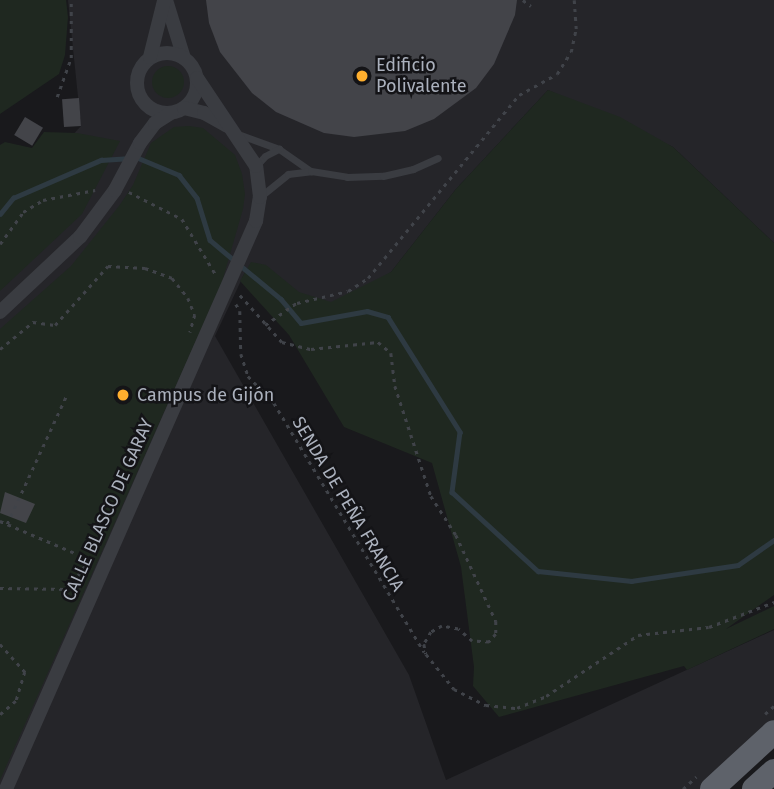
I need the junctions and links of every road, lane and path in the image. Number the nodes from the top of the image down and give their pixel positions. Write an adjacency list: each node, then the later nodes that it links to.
1 (71, 0): 9 (path)
2 (165, 0): 6 (street); 7 (street)
3 (523, 0): 5 (path)
4 (574, 0): 23 (path)
5 (531, 6)
6 (150, 57): 7 (street); 10 (street)
7 (184, 58): 8 (street)
8 (197, 78): 11 (street); 12 (street)
9 (57, 97)
10 (142, 102): 11 (street); 13 (street)
11 (177, 111): 12 (street); 13 (street)
12 (235, 132): 14 (lane); 16 (street)
13 (140, 143): 18 (street)
14 (279, 149): 16 (lane); 17 (lane)
15 (438, 158): 17 (lane)
16 (256, 166): 19 (street, CALLE BLASCO DE GARAY)
17 (311, 172): 19 (lane)
18 (115, 190): 20 (path, SENDA DE PEÑA FRANCIA); 21 (path, SENDA DE PEÑA FRANCIA); 22 (street)
19 (260, 197): 21 (street, CALLE BLASCO DE GARAY)
20 (0, 244)
21 (230, 283): 23 (path, SENDA DE PEÑA FRANCIA); 37 (street, CALLE BLASCO DE GARAY); 41 (path, SENDA DE PEÑA FRANCIA)
22 (0, 312)
23 (265, 326): 41 (path, SENDA DE PEÑA FRANCIA)
24 (189, 334): 25 (path)
25 (0, 349)
26 (58, 393): 28 (path)
27 (55, 404): 28 (path)
28 (61, 406): 30 (path)
29 (35, 447): 30 (path)
30 (42, 449): 31 (path)
31 (27, 481): 32 (path); 34 (path)
32 (33, 484)
33 (0, 521): 34 (path)
34 (7, 524): 36 (path)
35 (95, 547): 36 (path)
36 (90, 560): 37 (path); 38 (path)
37 (105, 566): 45 (street, CALLE BLASCO DE GARAY)
38 (0, 588)
39 (774, 602): 41 (path, SENDA DE PEÑA FRANCIA)
40 (0, 644): 42 (path)
41 (426, 654)
42 (0, 715)
43 (774, 732): 46 (highway)
44 (774, 771): 47 (highway)
45 (6, 789)
46 (712, 789)
47 (754, 789)

